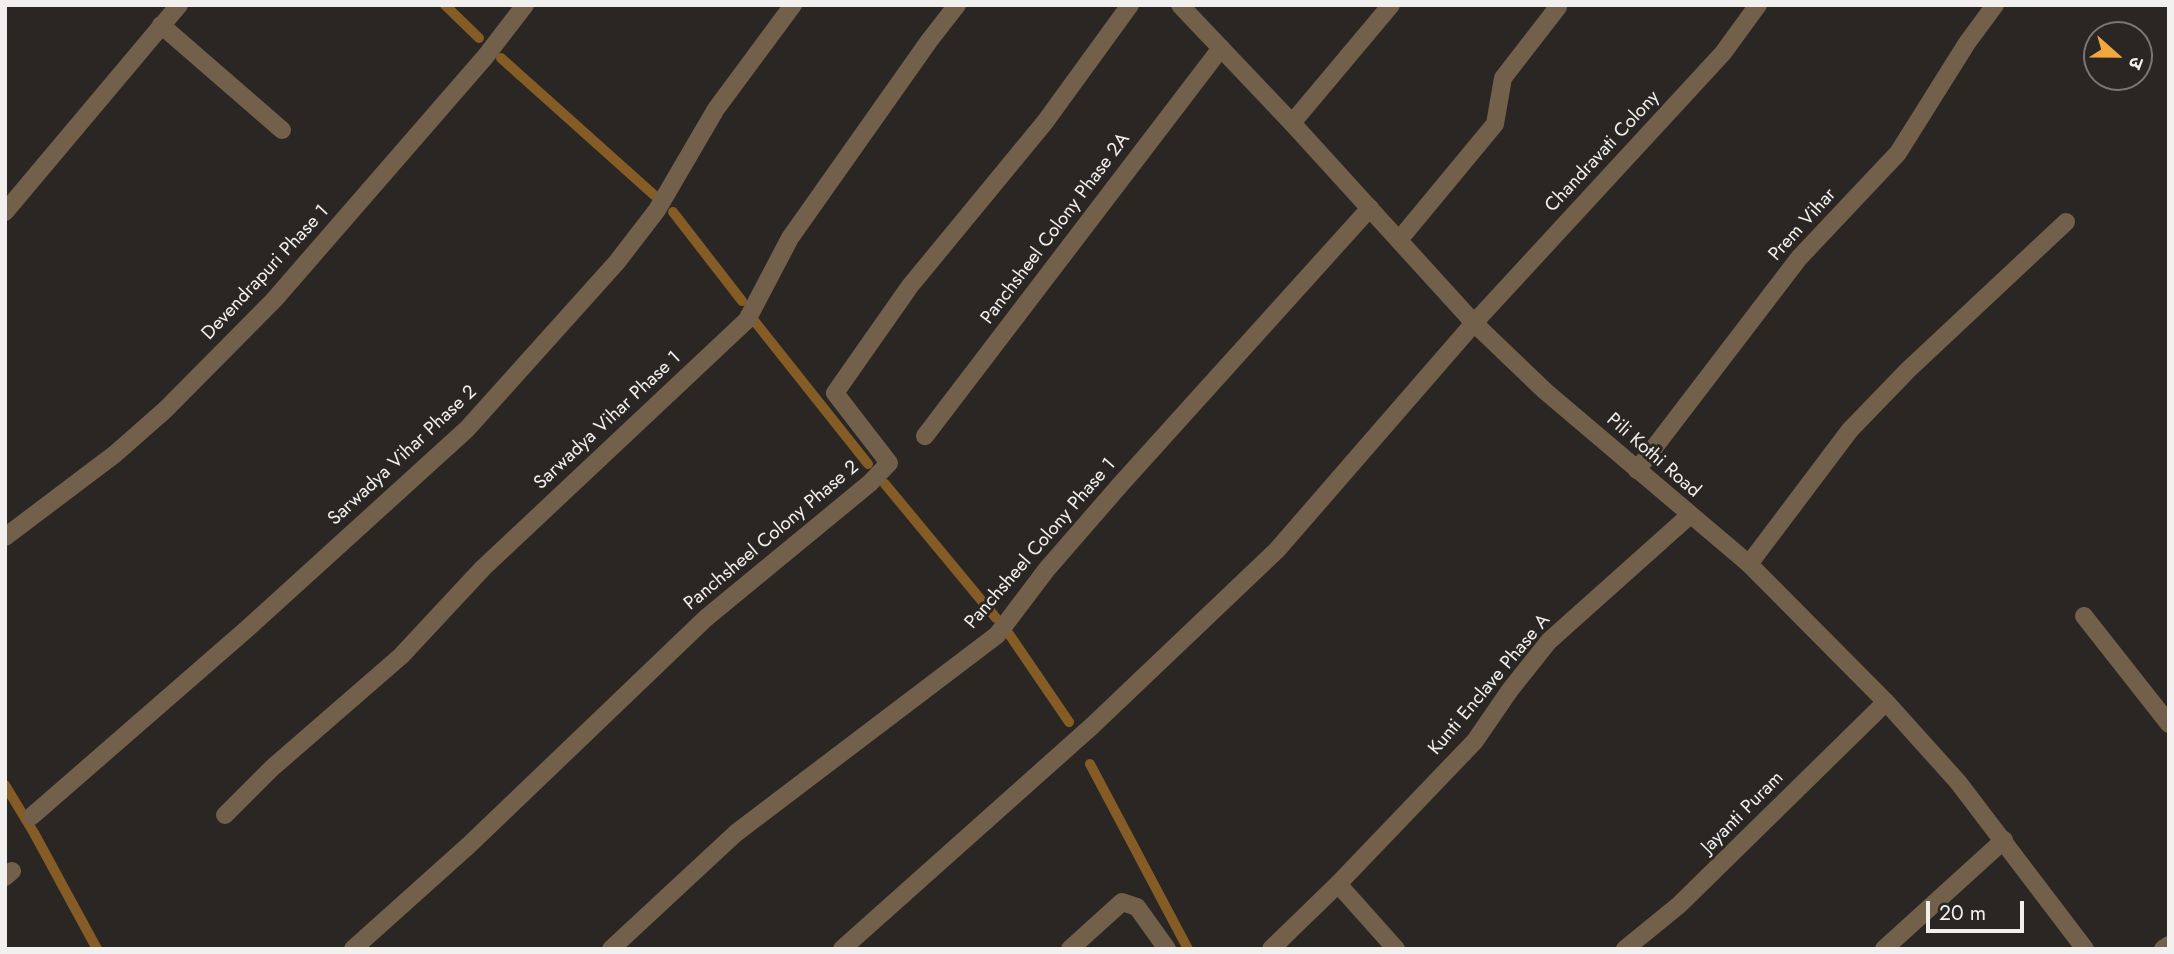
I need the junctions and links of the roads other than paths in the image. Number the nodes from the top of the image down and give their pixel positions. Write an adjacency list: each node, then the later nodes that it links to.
1 (179, 5): 11 (street)
2 (525, 5): 23 (street, Devendrapuri Phase 1)
3 (793, 5): 29 (street, Sarwadya Vihar Phase 2)
4 (957, 5): 28 (street, Sarwadya Vihar Phase 1)
5 (1130, 5): 34 (street, Panchsheel Colony Phase 2)
6 (1180, 5): 12 (street, Pili Kothi Road)
7 (1391, 5): 13 (street)
8 (1758, 5): 19 (street, Chandravati Colony)
9 (1995, 5): 21 (street, Prem Vihar)
10 (1558, 7): 18 (street)
11 (161, 25): 14 (street); 16 (street)
12 (1220, 48): 13 (street, Pili Kothi Road); 20 (street, Panchsheel Colony Phase 2A)
13 (1292, 122): 15 (street, Pili Kothi Road)
14 (282, 130)
15 (1370, 208): 18 (street, Pili Kothi Road); 35 (street, Panchsheel Colony Phase 1)
16 (5, 212)
17 (2066, 222): 24 (street)
18 (1399, 240): 19 (street, Pili Kothi Road)
19 (1474, 323): 21 (street, Pili Kothi Road); 36 (street, Chandravati Colony)
20 (925, 436)
21 (1637, 470): 22 (street, Pili Kothi Road)
22 (1689, 515): 24 (street, Pili Kothi Road); 31 (street, Kunti Enclave Phase A)
23 (5, 537)
24 (1749, 564): 26 (street, Pili Kothi Road)
25 (2084, 616): 27 (street)
26 (1886, 702): 30 (street, Pili Kothi Road); 40 (street, Jayanti Puram)
27 (2169, 724)
28 (225, 815)
29 (32, 816)
30 (2004, 840): 41 (street); 42 (street, Pili Kothi Road)
31 (1338, 884): 33 (street, Kunti Enclave Phase A); 39 (street)
32 (2169, 945): 43 (street)
33 (1275, 947)
34 (353, 949)
35 (611, 949)
36 (842, 949)
37 (1070, 949): 38 (street)
38 (1167, 949)
39 (1396, 949)
40 (1625, 949)
41 (1884, 949)
42 (2085, 949)
43 (2163, 949)

